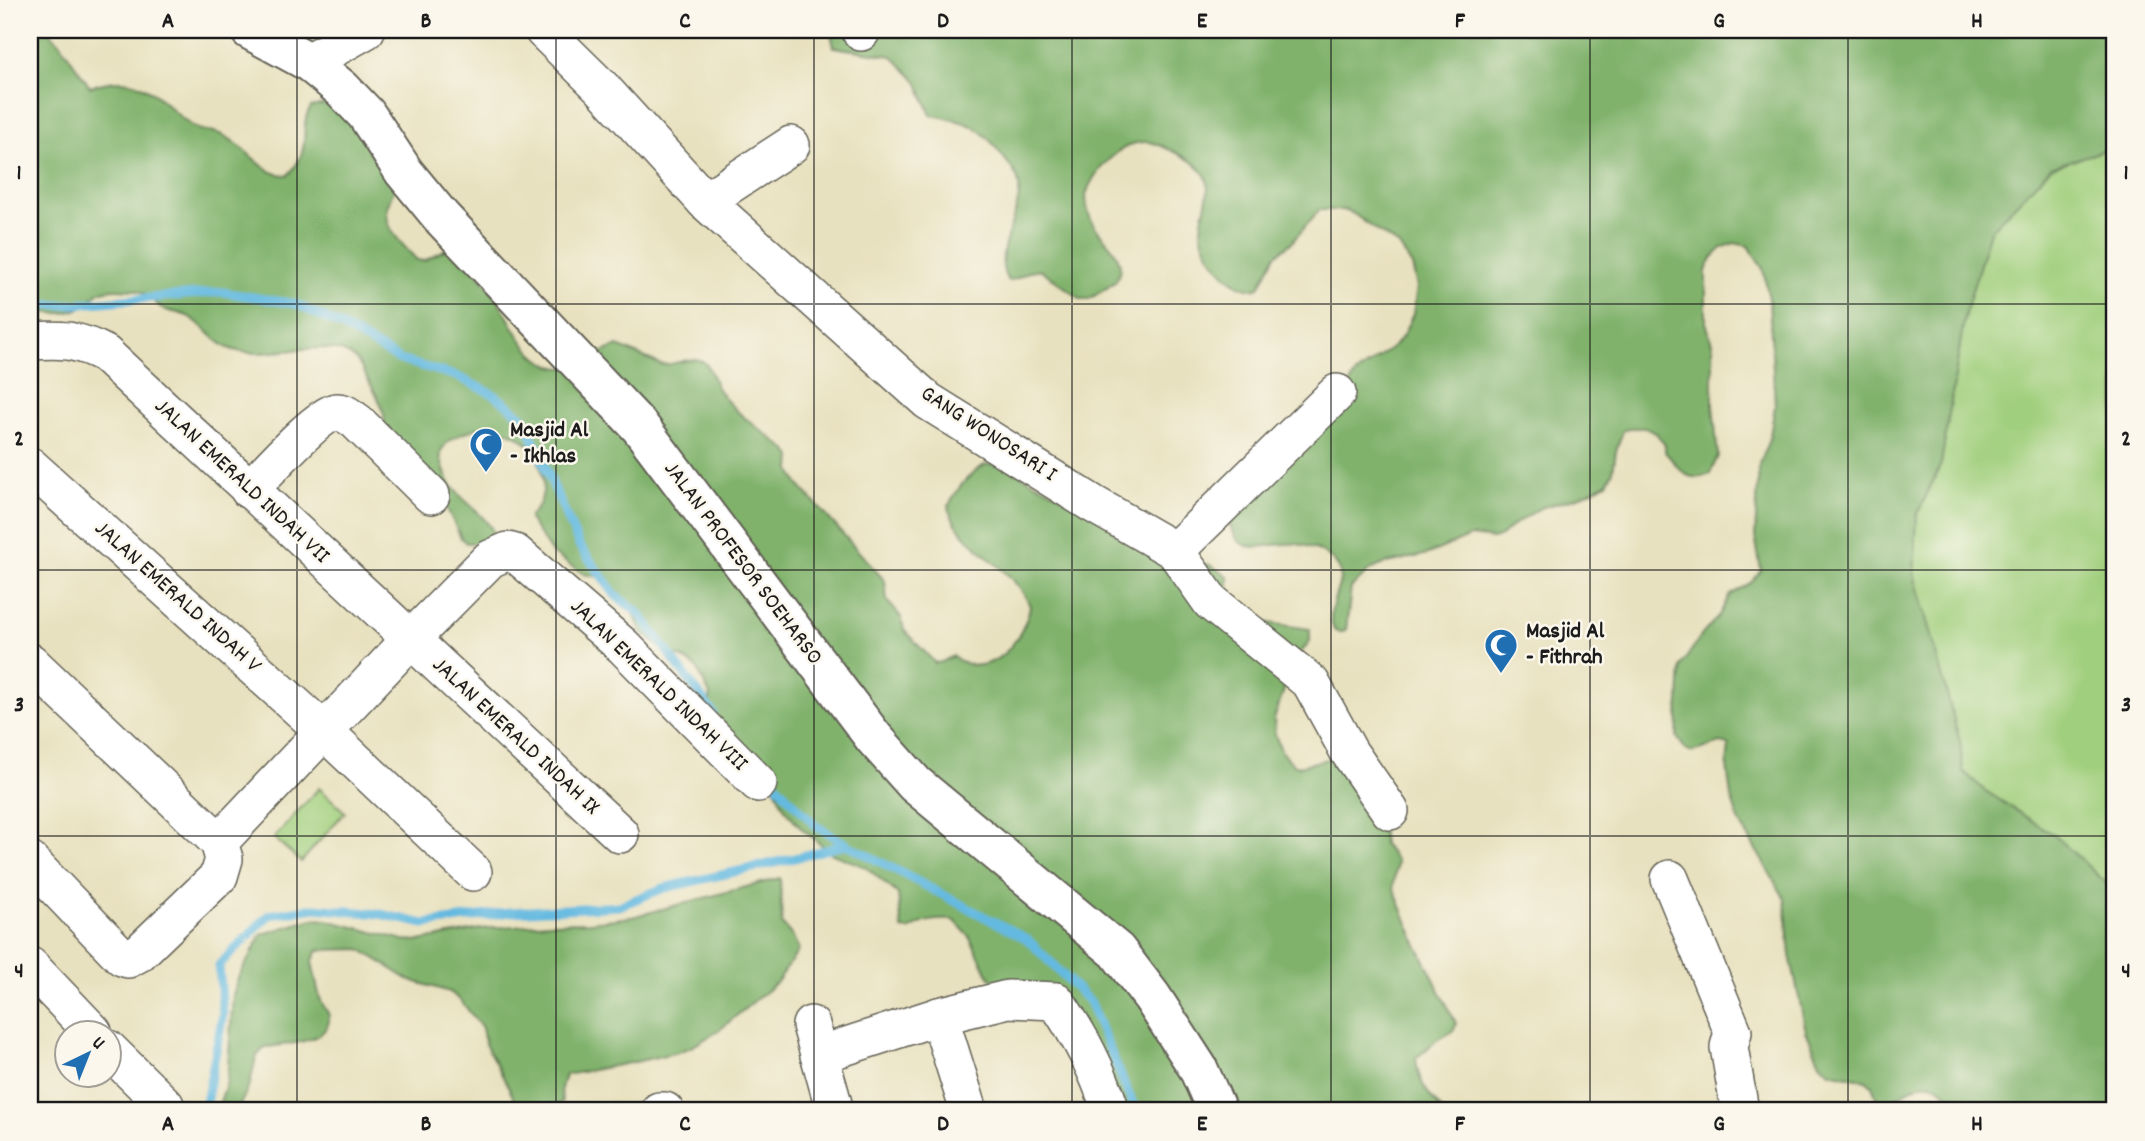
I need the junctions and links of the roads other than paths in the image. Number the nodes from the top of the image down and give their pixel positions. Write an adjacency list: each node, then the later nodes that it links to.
1 (250, 30): 4 (main road, JALAN PROFESOR SOEHARSO)
2 (366, 30): 4 (street)
3 (542, 30): 6 (street, GANG WONOSARI I)
4 (309, 62): 33 (main road, JALAN PROFESOR SOEHARSO)
5 (791, 145): 6 (street)
6 (705, 201): 12 (street, GANG WONOSARI I)
7 (47, 340): 10 (street, JALAN EMERALD INDAH VII)
8 (1336, 393): 12 (street)
9 (30, 466): 15 (street, JALAN EMERALD INDAH V)
10 (249, 490): 11 (street); 13 (street, JALAN EMERALD INDAH VII)
11 (431, 495)
12 (1175, 551): 17 (street, GANG WONOSARI I)
13 (410, 640): 15 (street); 16 (street, JALAN EMERALD INDAH VIII); 18 (street, JALAN EMERALD INDAH IX)
14 (30, 662): 19 (street)
15 (324, 731): 19 (street); 21 (street, JALAN EMERALD INDAH V)
16 (758, 783)
17 (1390, 811)
18 (620, 834)
19 (219, 842): 20 (street)
20 (30, 861)
21 (473, 872)
22 (1670, 879): 34 (street)
23 (30, 966): 25 (street)
24 (939, 1016): 30 (street); 31 (street); 32 (street)
25 (80, 1018)
26 (122, 1063): 27 (street)
27 (166, 1111)
28 (659, 1111): 29 (street)
29 (665, 1111)
30 (835, 1111)
31 (969, 1111)
32 (1111, 1111)
33 (1217, 1111)
34 (1740, 1111)

